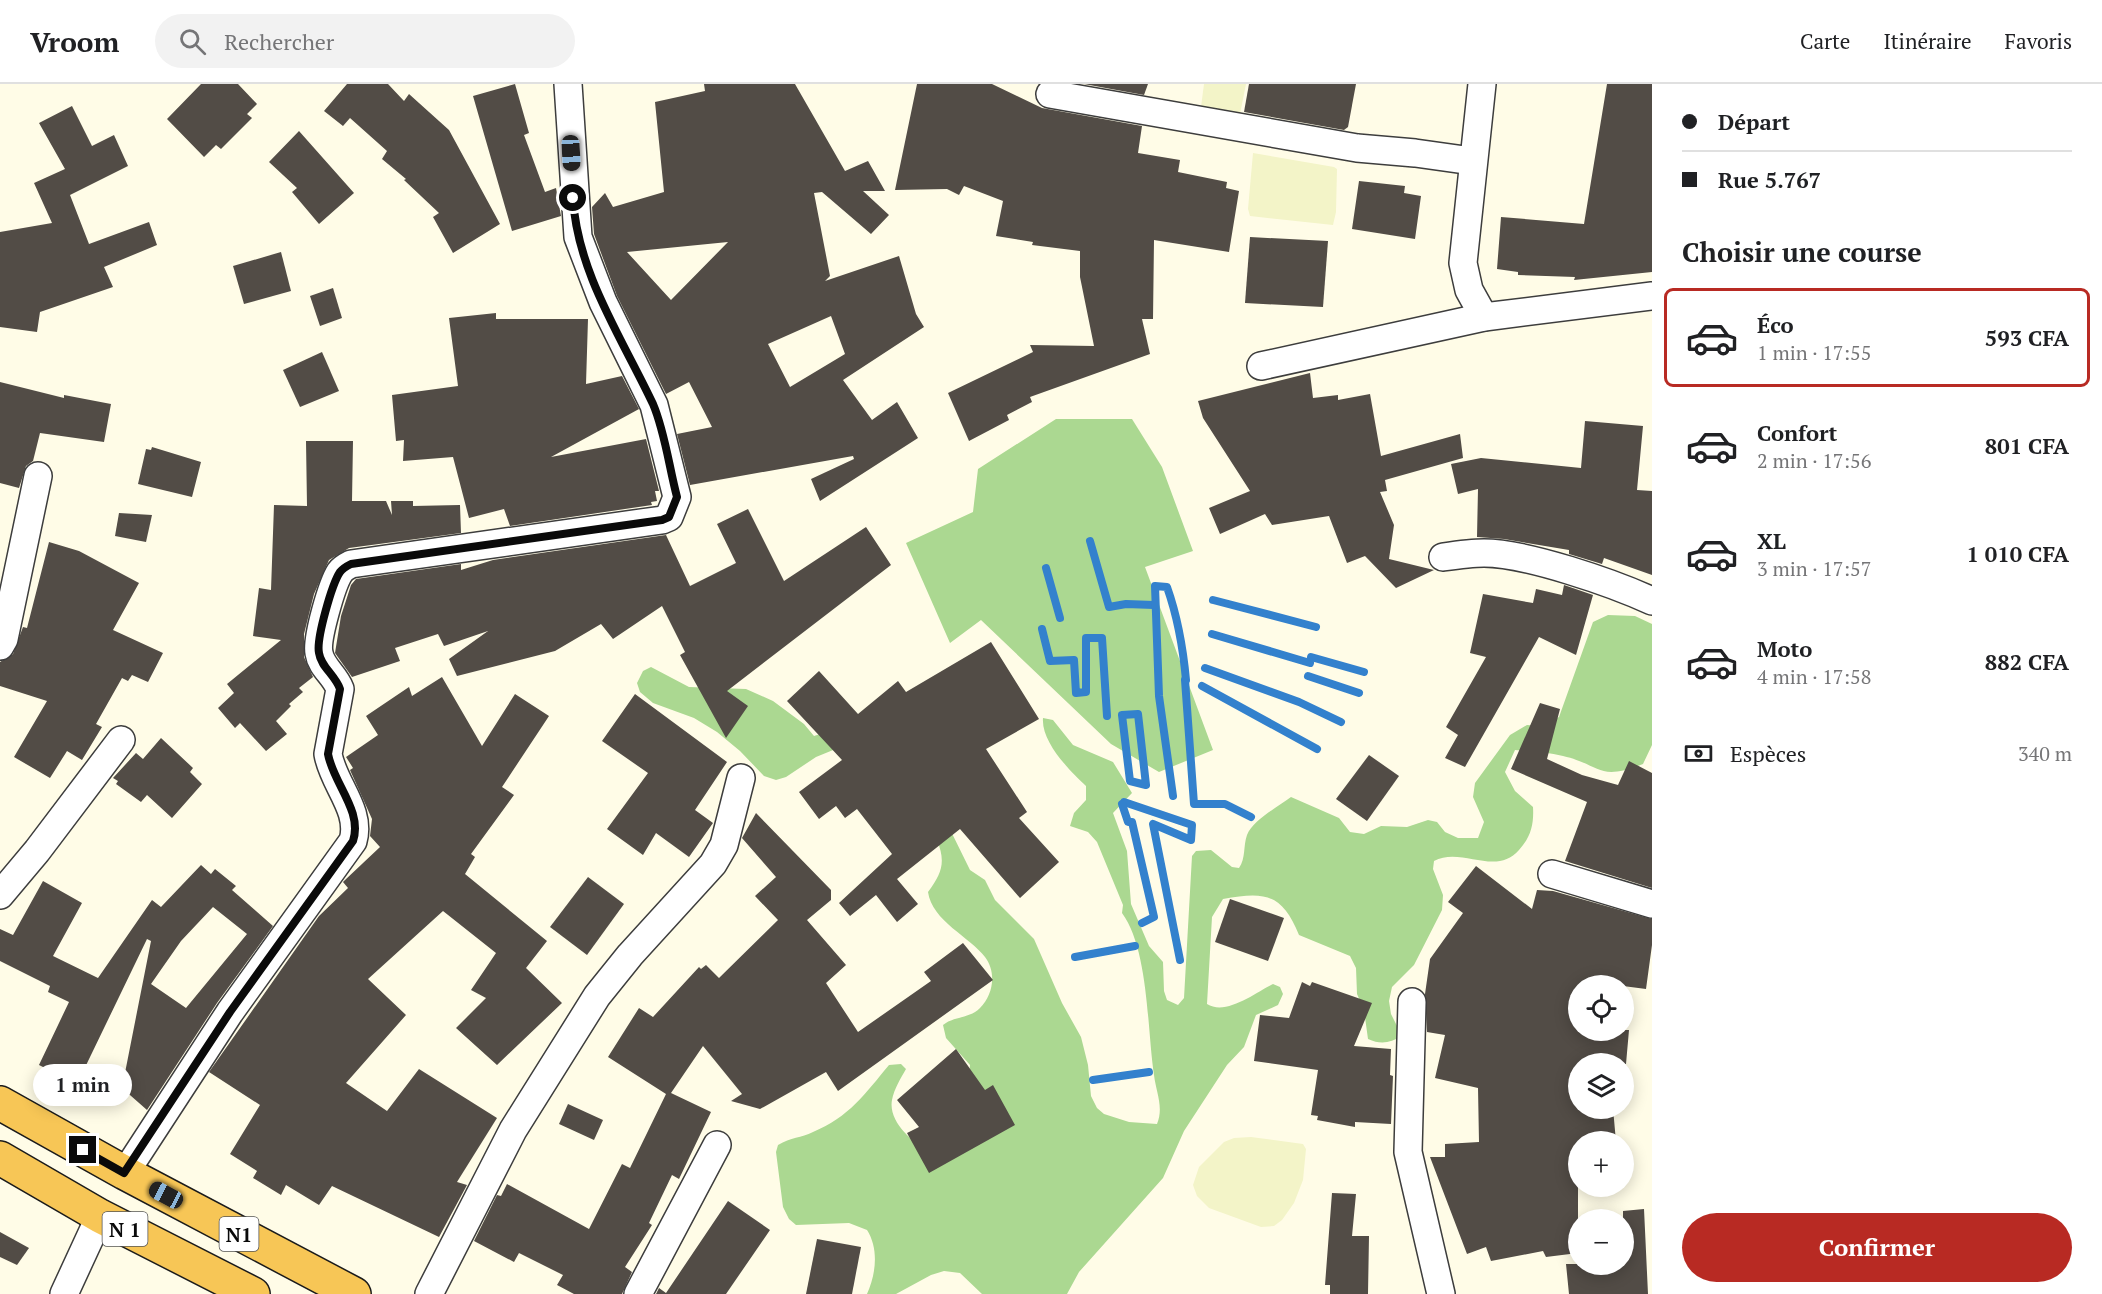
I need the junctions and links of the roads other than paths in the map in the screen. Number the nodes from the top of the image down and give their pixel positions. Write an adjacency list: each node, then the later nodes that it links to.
1 (568, 84): 21 (street)
2 (1482, 84): 4 (street)
3 (1050, 94): 4 (street)
4 (1472, 161): 6 (street)
5 (1652, 296): 6 (street)
6 (1484, 317): 7 (street)
7 (1261, 366)
8 (38, 476): 11 (street)
9 (1443, 557): 10 (street)
10 (1652, 601)
11 (0, 646)
12 (121, 740): 15 (street)
13 (741, 778): 26 (street)
14 (1552, 874): 16 (street)
15 (0, 895)
16 (1652, 904)
17 (1413, 1002): 28 (street)
18 (0, 1103): 21 (highway, N1)
19 (717, 1145): 27 (street)
20 (0, 1158): 22 (highway, N 1)
21 (124, 1173): 25 (highway, N1)
22 (100, 1216): 23 (street); 24 (highway, N 1)
23 (64, 1294)
24 (253, 1294)
25 (354, 1294)
26 (429, 1294)
27 (638, 1294)
28 (1441, 1294)

